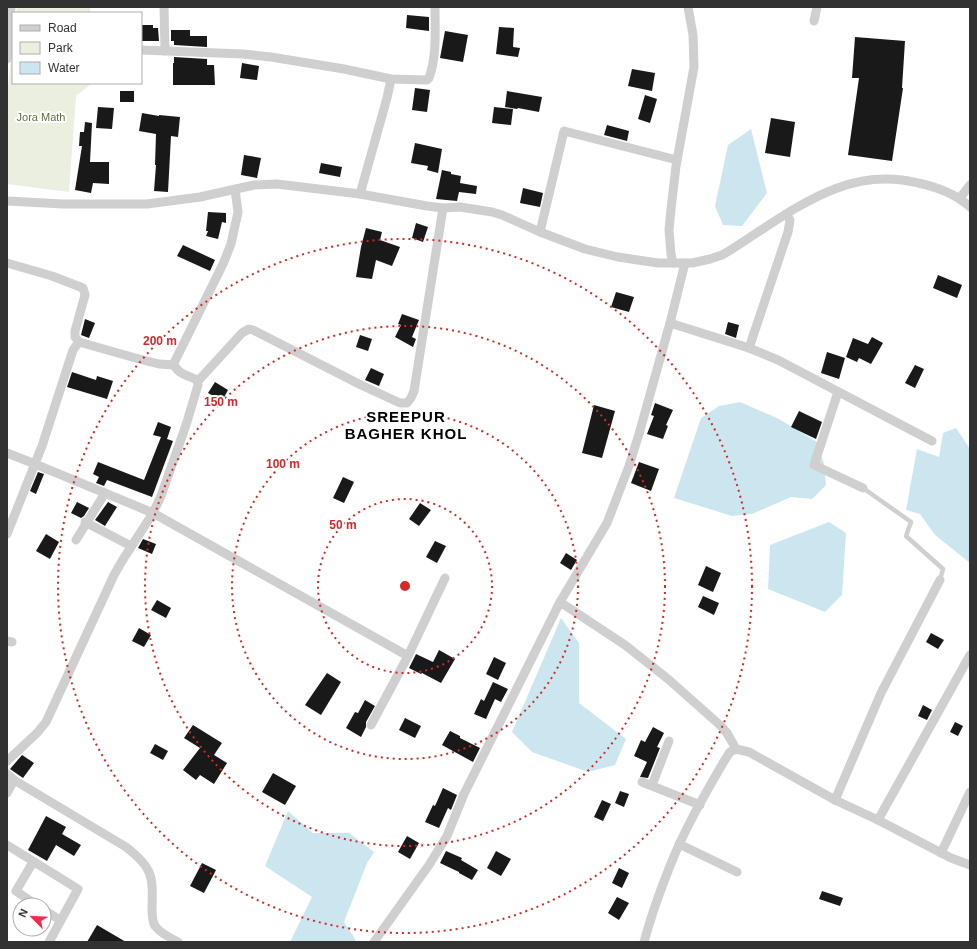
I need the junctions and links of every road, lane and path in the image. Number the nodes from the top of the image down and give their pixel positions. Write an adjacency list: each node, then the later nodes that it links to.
1 (11, 7): 9 (street)
2 (164, 7): 8 (street)
3 (435, 7): 10 (street)
4 (688, 7): 11 (street)
5 (817, 7): 6 (street)
6 (814, 21)
7 (142, 50): 8 (street)
8 (165, 51): 10 (street)
9 (7, 59)
10 (391, 78): 14 (street)
11 (677, 160): 20 (street); 22 (street)
12 (970, 185): 15 (street)
13 (235, 189): 14 (street); 16 (street); 27 (street)
14 (360, 194): 18 (street)
15 (960, 198): 17 (street); 19 (street)
16 (7, 201)
17 (970, 207)
18 (443, 208): 20 (street); 28 (street)
19 (786, 214): 23 (street); 26 (street)
20 (540, 232): 22 (street)
21 (7, 263): 25 (street)
22 (673, 263): 23 (street)
23 (685, 263): 24 (street)
24 (670, 324): 26 (street); 42 (street)
25 (79, 342): 27 (street); 32 (street)
26 (749, 348): 29 (street)
27 (174, 365): 28 (street)
28 (198, 381): 35 (street)
29 (838, 392): 30 (street); 33 (street)
30 (932, 441)
31 (7, 453): 32 (street)
32 (36, 464): 34 (street); 37 (street)
33 (863, 488): 41 (lane)
34 (105, 493): 35 (street); 36 (street)
35 (153, 513): 39 (street); 44 (street)
36 (86, 522): 38 (street); 39 (street)
37 (7, 534)
38 (76, 540)
39 (131, 546): 48 (street)
40 (445, 578): 44 (street)
41 (940, 580): 54 (street)
42 (560, 602): 47 (street); 68 (street)
43 (970, 655): 56 (street)
44 (408, 656): 45 (street)
45 (371, 725)
46 (669, 741): 51 (street)
47 (736, 749): 54 (street); 55 (street)
48 (7, 761)
49 (10, 777): 53 (street); 67 (street)
50 (642, 782): 51 (street)
51 (652, 785): 55 (street)
52 (970, 792): 59 (street)
53 (7, 793)
54 (836, 800): 56 (street)
55 (700, 805): 57 (street)
56 (878, 820): 59 (street)
57 (679, 844): 62 (street); 69 (street)
58 (7, 845): 60 (street)
59 (941, 853): 61 (street)
60 (33, 862): 63 (street); 65 (street)
61 (970, 865)
62 (737, 872)
63 (25, 897)
64 (52, 915): 65 (street)
65 (60, 920): 66 (street)
66 (49, 942)
67 (178, 942)
68 (374, 942)
69 (644, 942)

